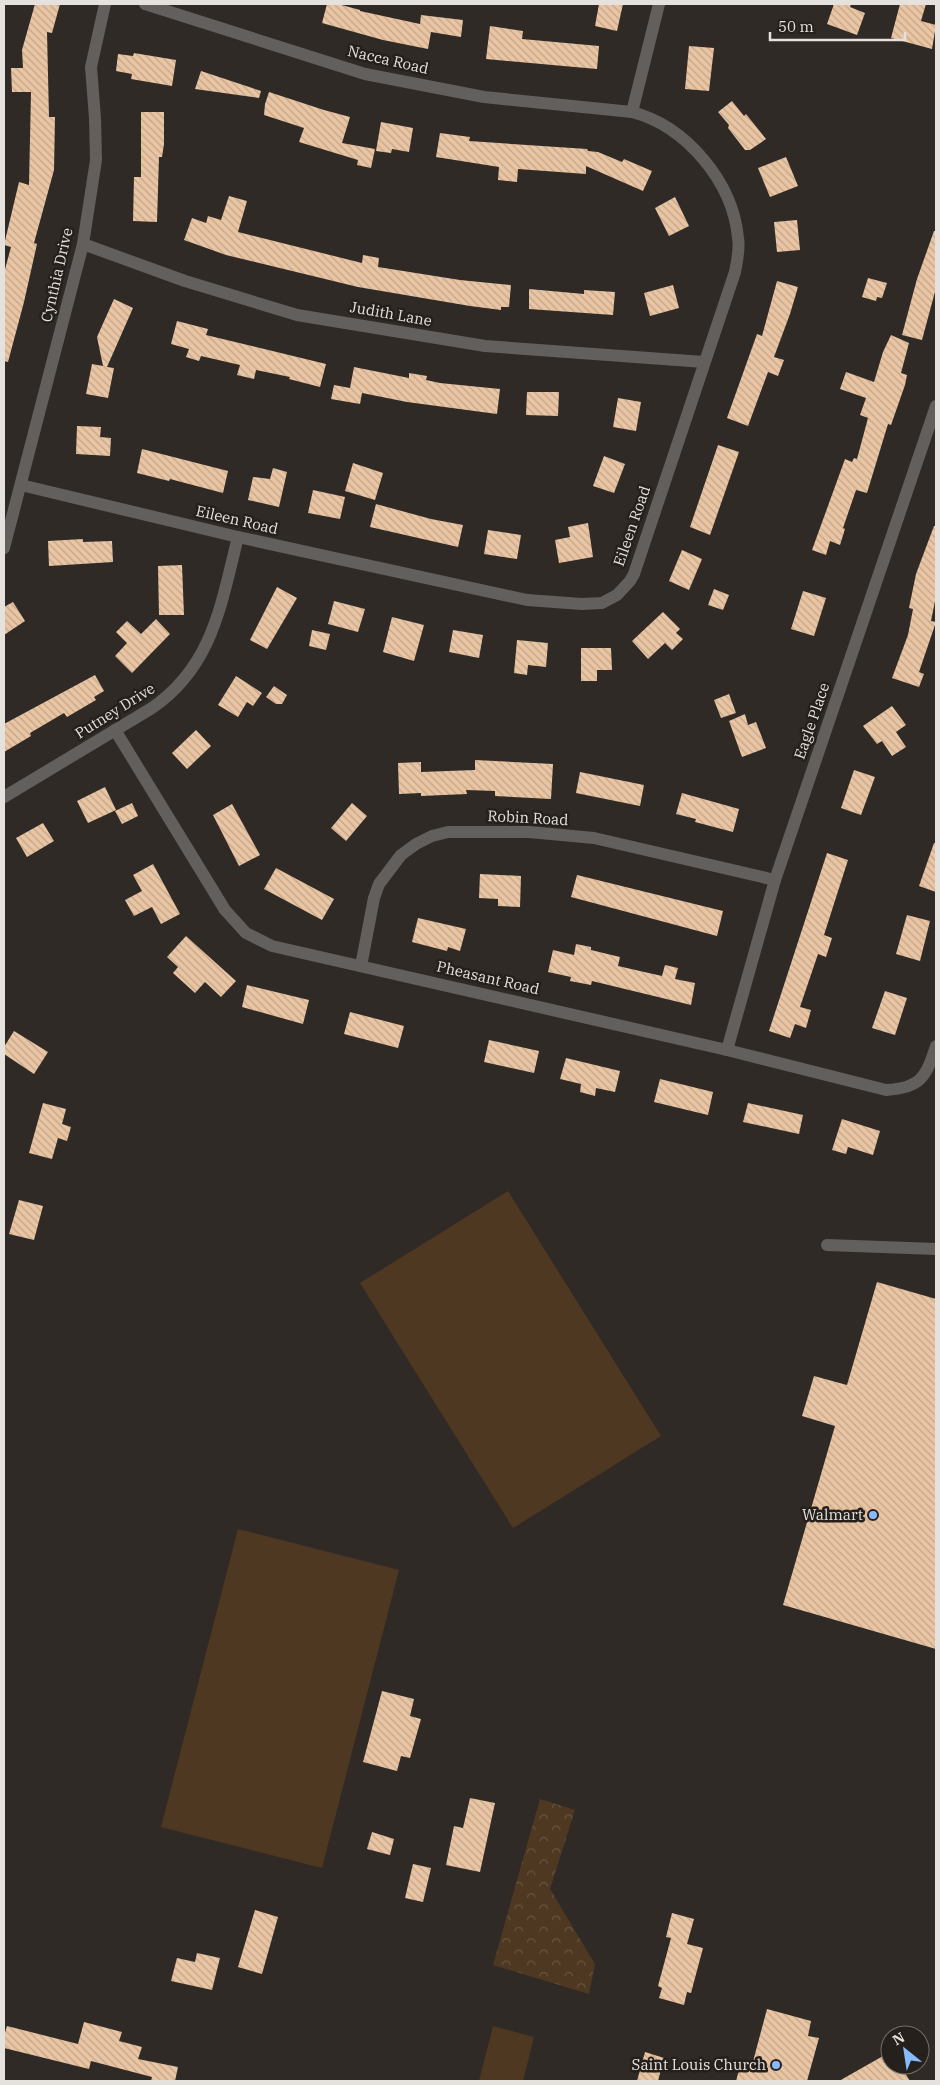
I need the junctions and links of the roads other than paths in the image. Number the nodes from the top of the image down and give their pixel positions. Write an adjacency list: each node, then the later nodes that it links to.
1 (105, 4): 5 (street, Cynthia Drive)
2 (144, 4): 4 (street, Nacca Road)
3 (659, 4): 4 (street)
4 (632, 112): 6 (street, Eileen Road)
5 (83, 244): 6 (street, Judith Lane); 8 (street, Cynthia Drive)
6 (704, 362): 9 (street, Eileen Road)
7 (936, 406): 13 (street, Eagle Place)
8 (21, 485): 9 (street, Eileen Road); 10 (street, Cynthia Drive)
9 (238, 537): 11 (street, Putney Drive)
10 (4, 548)
11 (115, 730): 12 (street, Putney Drive); 14 (street, Pheasant Road)
12 (4, 797)
13 (775, 880): 14 (street, Robin Road); 16 (street, Eagle Place)
14 (361, 966): 16 (street, Pheasant Road)
15 (936, 1046): 16 (street, Pheasant Road)
16 (727, 1050)
17 (826, 1245): 18 (street)
18 (936, 1249)

